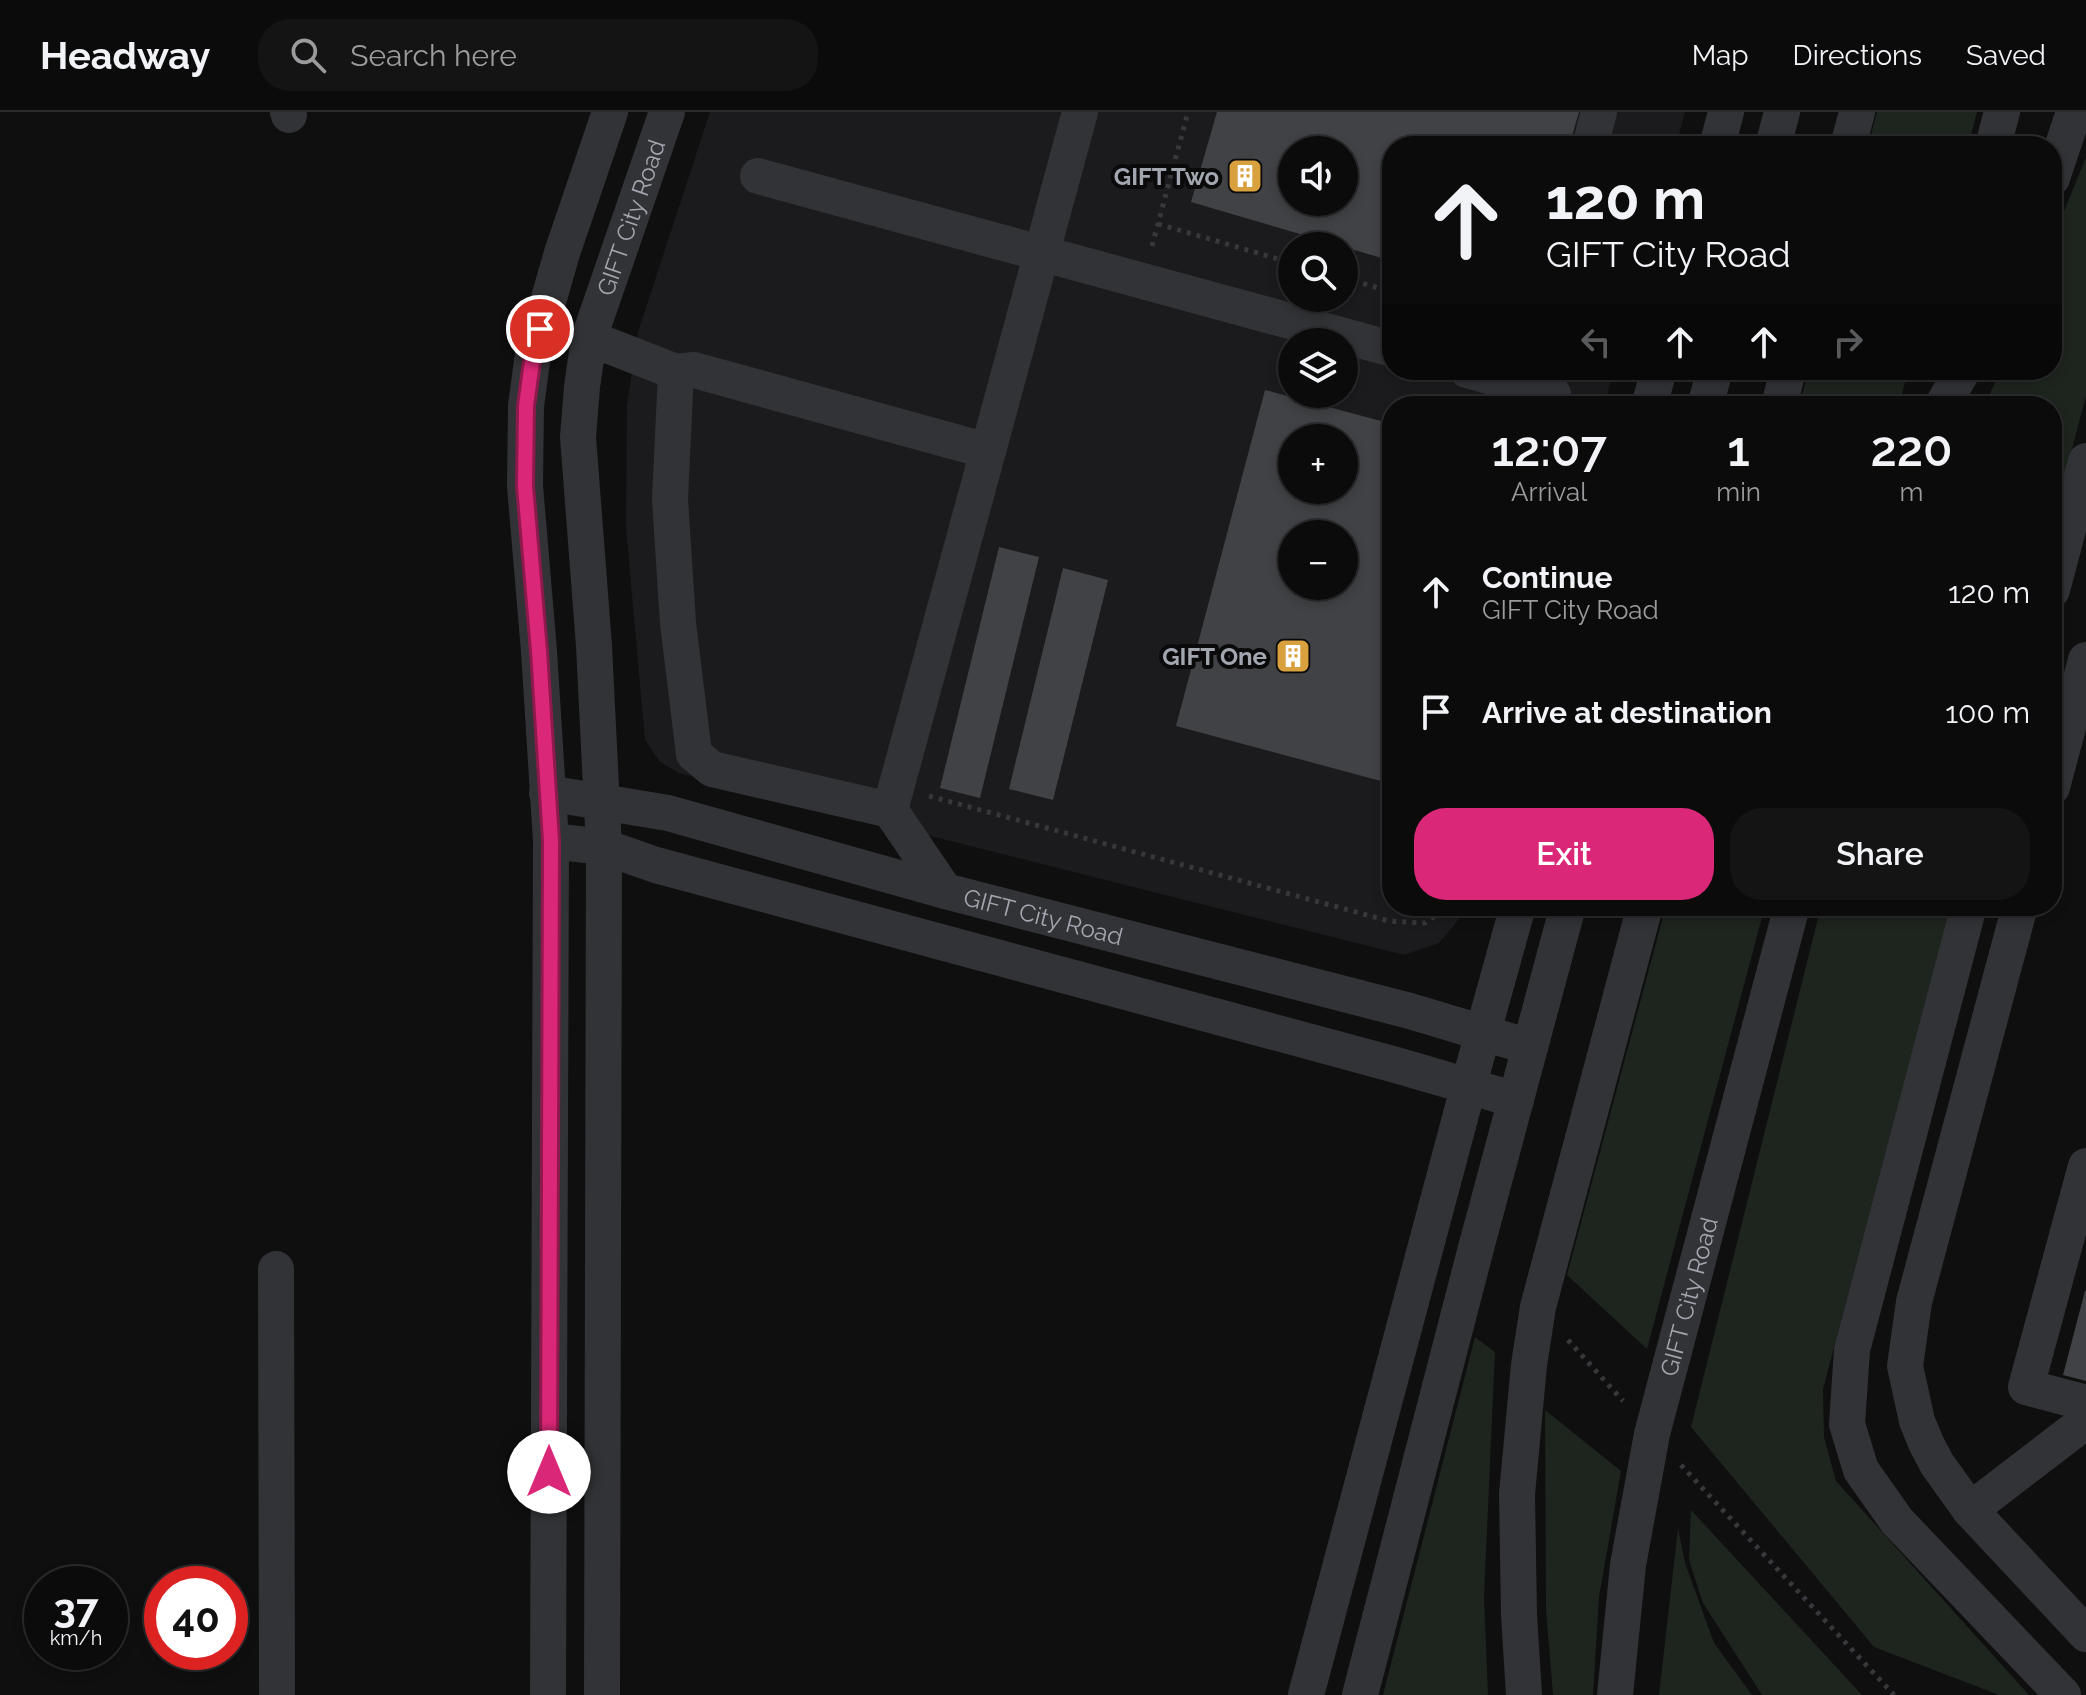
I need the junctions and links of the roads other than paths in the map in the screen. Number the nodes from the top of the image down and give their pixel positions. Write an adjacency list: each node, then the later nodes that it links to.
1 (610, 112): 29 (street)
2 (667, 112): 18 (street, GIFT City Road)
3 (1080, 112): 17 (street)
4 (1599, 112): 10 (street)
5 (1726, 112): 11 (street)
6 (1782, 112): 12 (street)
7 (1857, 112): 13 (street)
8 (2002, 112): 14 (street)
9 (2074, 112): 15 (street)
10 (1593, 136)
11 (1720, 136)
12 (1776, 136)
13 (1851, 136)
14 (1996, 136)
15 (2062, 148)
16 (758, 176): 17 (street)
17 (1042, 253): 19 (street); 23 (street)
18 (589, 338): 20 (street); 31 (street, GIFT City Road)
19 (1382, 346)
20 (676, 372): 23 (street); 30 (street)
21 (1508, 380): 22 (street)
22 (1550, 390)
23 (988, 451): 30 (street)
24 (2086, 461): 25 (street)
25 (2081, 503): 26 (street)
26 (2062, 560)
27 (2086, 660): 28 (street)
28 (2062, 750)
29 (547, 793): 31 (street, GIFT City Road); 32 (street)
30 (894, 799): 34 (street)
31 (603, 802): 33 (street, GIFT City Road); 34 (street, GIFT City Road)
32 (551, 841): 33 (street, GIFT City Road); 52 (street)
33 (604, 847): 43 (street, GIFT City Road); 53 (street)
34 (945, 891): 41 (street, GIFT City Road)
35 (1515, 916): 41 (street)
36 (1565, 916): 42 (street)
37 (1642, 916): 56 (street)
38 (1789, 916): 57 (street, GIFT City Road)
39 (1966, 916): 58 (street)
40 (2017, 916): 49 (street)
41 (1483, 1032): 42 (street, GIFT City Road); 43 (street)
42 (1530, 1047): 44 (street)
43 (1469, 1086): 44 (street, GIFT City Road); 54 (street)
44 (1516, 1100): 55 (street)
45 (2086, 1166): 47 (street)
46 (276, 1269): 51 (street)
47 (2086, 1403)
48 (2086, 1421): 49 (street)
49 (1970, 1510): 50 (street)
50 (2086, 1634)
51 (277, 1695)
52 (548, 1695)
53 (602, 1695)
54 (1306, 1695)
55 (1360, 1695)
56 (1524, 1695)
57 (1615, 1695)
58 (2063, 1695)

